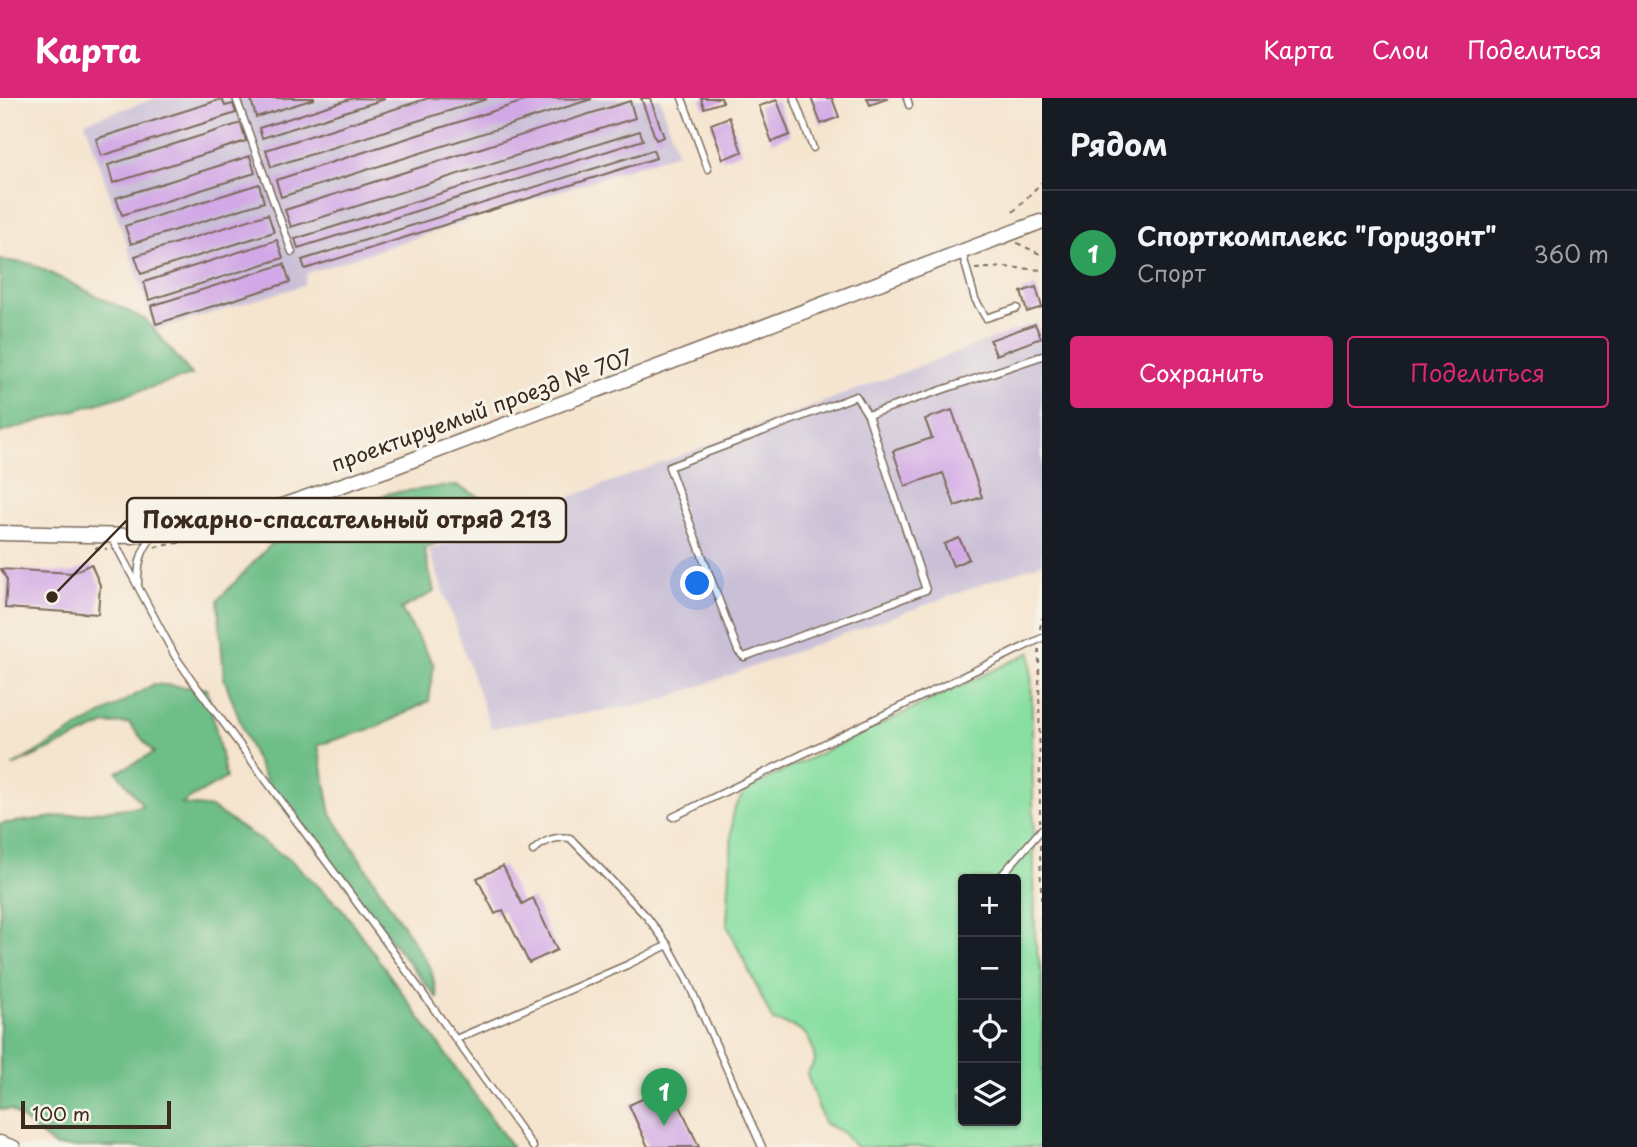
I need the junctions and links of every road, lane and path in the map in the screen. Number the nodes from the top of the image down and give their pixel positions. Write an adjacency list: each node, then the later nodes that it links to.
1 (236, 98): 11 (lane)
2 (682, 98): 5 (lane)
3 (794, 98): 4 (lane)
4 (813, 148)
5 (708, 169)
6 (1042, 182): 7 (path)
7 (1013, 212)
8 (1041, 222): 10 (street)
9 (1016, 242): 12 (path)
10 (961, 251): 14 (lane); 18 (street, проектируемый проезд № 707)
11 (292, 252)
12 (1042, 255)
13 (1042, 270): 14 (path)
14 (968, 272): 15 (lane)
15 (1017, 307)
16 (1042, 356): 17 (lane)
17 (869, 415): 17 (lane)
18 (156, 532): 20 (street, проектируемый проезд № 707); 21 (lane)
19 (0, 533): 20 (street, проектируемый проезд № 707)
20 (111, 536): 21 (lane)
21 (138, 586): 30 (lane)
22 (1042, 618): 23 (path)
23 (1040, 639): 24 (lane); 25 (path)
24 (674, 817)
25 (1041, 831): 27 (lane); 28 (path)
26 (533, 851): 29 (lane)
27 (1003, 874)
28 (1042, 934)
29 (668, 945): 30 (lane); 34 (lane)
30 (456, 1039): 33 (lane)
31 (0, 1142): 32 (street)
32 (14, 1147)
33 (533, 1147)
34 (762, 1147)

